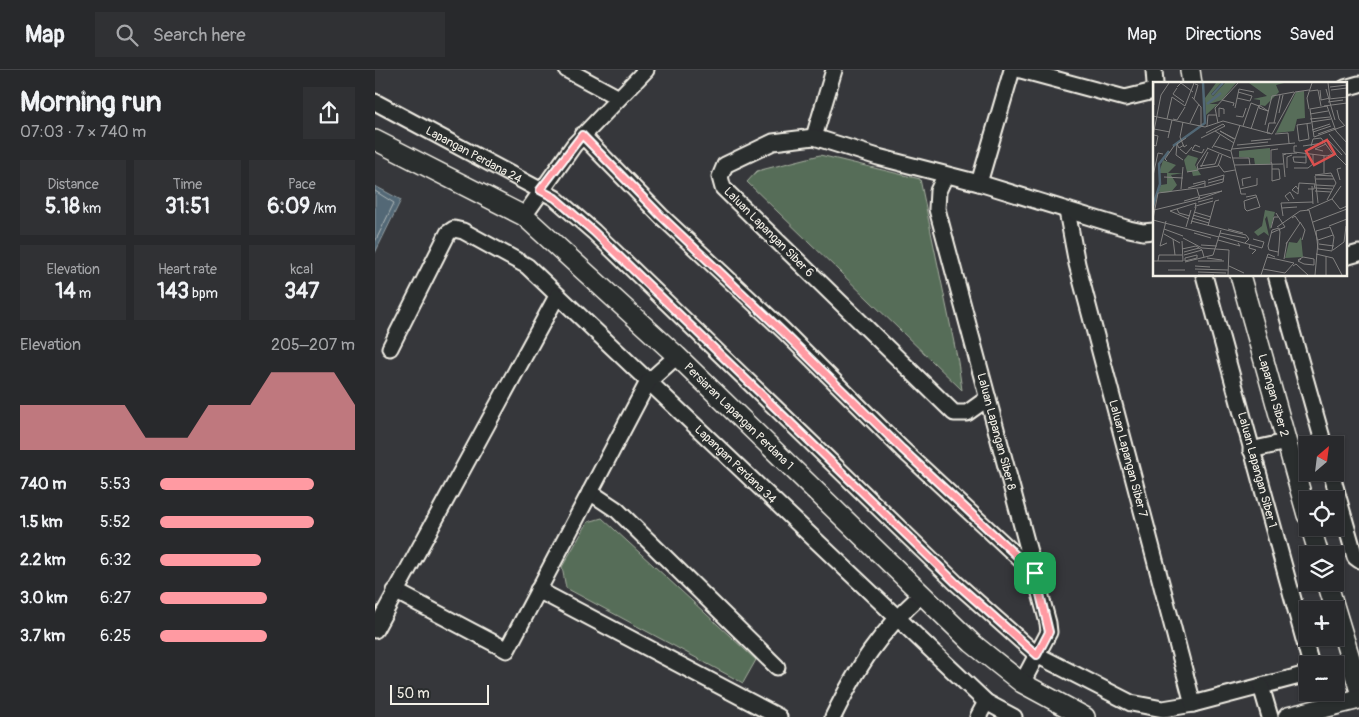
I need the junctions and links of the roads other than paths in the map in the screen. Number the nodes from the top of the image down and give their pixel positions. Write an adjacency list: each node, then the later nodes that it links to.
1 (567, 70): 7 (street)
2 (646, 70): 7 (street)
3 (834, 70): 10 (street)
4 (1012, 70): 13 (street)
5 (1021, 70): 6 (street)
6 (1153, 91)
7 (619, 98): 9 (street)
8 (375, 102): 14 (street, Lapangan Perdana 24)
9 (582, 135): 14 (street); 35 (street)
10 (814, 137): 12 (street, Laluan Lapangan Siber 6); 27 (street, Laluan Lapangan Siber 6)
11 (375, 140): 16 (street, Persiaran Lapangan Perdana 1)
12 (945, 176): 13 (street, Laluan Lapangan Siber 6); 27 (street, Laluan Lapangan Siber 8)
13 (979, 183): 15 (street, Laluan Lapangan Siber 6)
14 (540, 190): 16 (street); 42 (street, Lapangan Perdana 24)
15 (1067, 211): 17 (street, Laluan Lapangan Siber 6); 51 (street, Laluan Lapangan Siber 7)
16 (524, 216): 25 (street, Persiaran Lapangan Perdana 1)
17 (1153, 231)
18 (1359, 253): 19 (street)
19 (1347, 257)
20 (1204, 276): 30 (street, Laluan Lapangan Siber 1)
21 (1241, 276): 29 (street, Lapangan Siber 2)
22 (1278, 276): 28 (street)
23 (557, 296): 24 (street, Lapangan Perdana 34); 26 (street, Lapangan Perdana 34); 37 (street)
24 (390, 348)
25 (677, 356): 26 (street); 39 (street, Persiaran Lapangan Perdana 1)
26 (648, 382): 33 (street); 40 (street, Lapangan Perdana 34)
27 (988, 398): 35 (street, Laluan Lapangan Siber 8)
28 (1322, 436)
29 (1286, 442): 30 (street); 32 (street, Lapangan Siber 2)
30 (1251, 450): 43 (street, Laluan Lapangan Siber 1)
31 (1334, 481): 34 (street)
32 (1300, 491)
33 (590, 492): 36 (street); 44 (street)
34 (1357, 558)
35 (1035, 573): 42 (street, Laluan Lapangan Siber 8)
36 (538, 590): 37 (street); 52 (street)
37 (395, 591): 41 (street)
38 (1330, 591): 48 (street)
39 (922, 594): 40 (street); 46 (street, Persiaran Lapangan Perdana 1)
40 (896, 617): 50 (street, Lapangan Perdana 34); 53 (street)
41 (375, 630)
42 (1037, 655): 46 (street, Laluan Lapangan Siber 8); 51 (street, Lapangan Perdana 24)
43 (1308, 656)
44 (777, 667)
45 (1299, 676): 47 (street, Lapangan Perdana 24)
46 (1022, 683): 56 (street, Persiaran Lapangan Perdana 1)
47 (1261, 686): 51 (street, Lapangan Perdana 24); 57 (street)
48 (1359, 688)
49 (1359, 699): 58 (street)
50 (986, 702): 54 (street); 55 (street, Lapangan Perdana 34)
51 (1193, 704)
52 (779, 717)
53 (833, 717)
54 (978, 717)
55 (1014, 717)
56 (1085, 717)
57 (1270, 717)
58 (1288, 717)

